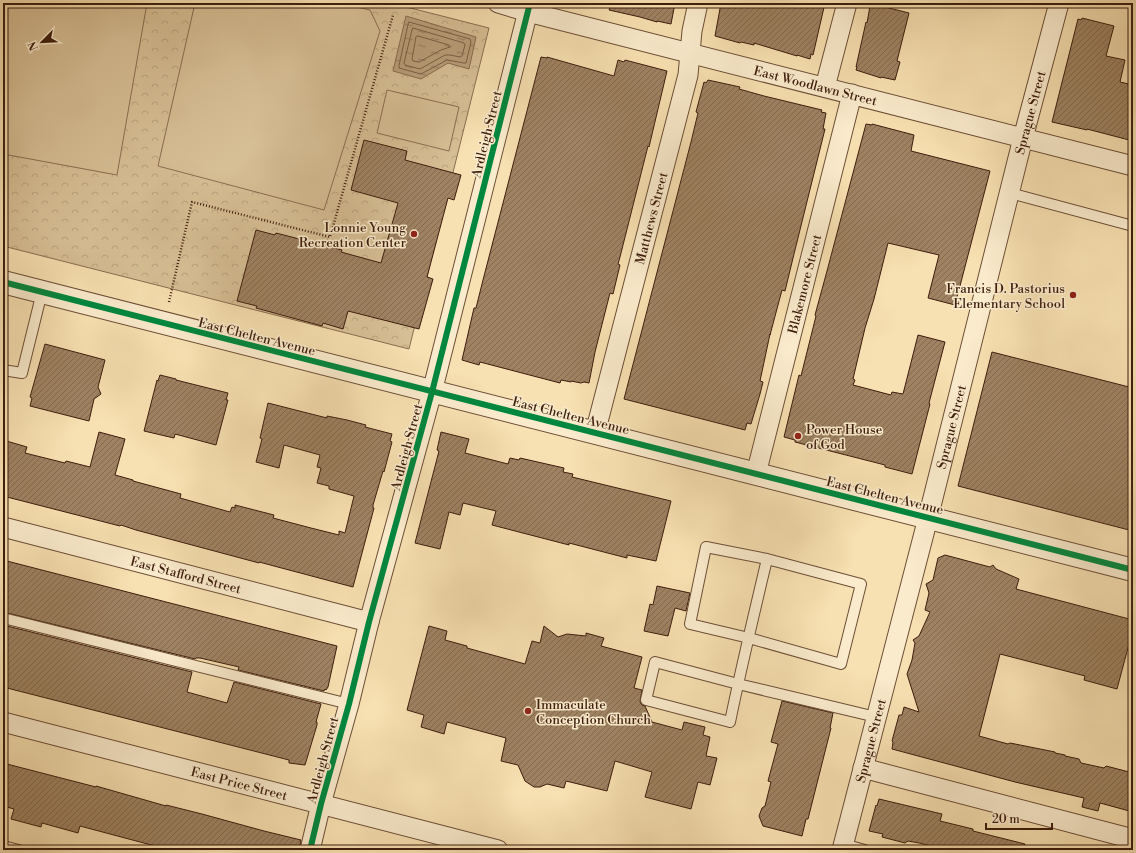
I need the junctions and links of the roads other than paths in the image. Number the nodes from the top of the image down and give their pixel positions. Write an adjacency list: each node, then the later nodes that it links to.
1 (498, 3): 5 (street, East Woodlawn Street)
2 (698, 3): 6 (street, Matthews Street)
3 (847, 3): 7 (street)
4 (1059, 3): 9 (street, Sprague Street)
5 (529, 7): 6 (street, East Woodlawn Street); 16 (street, Ardleigh Street)
6 (690, 53): 7 (street, East Woodlawn Street); 17 (street, Matthews Street)
7 (825, 87): 8 (street, East Woodlawn Street)
8 (852, 94): 9 (street, East Woodlawn Street); 18 (street, Blakemore Street)
9 (1023, 138): 10 (street, East Woodlawn Street); 11 (street, Sprague Street)
10 (1133, 166)
11 (1010, 192): 12 (lane); 19 (street, Sprague Street)
12 (1133, 226)
13 (3, 282): 14 (street, East Chelten Avenue)
14 (42, 292): 15 (lane); 16 (street, East Chelten Avenue)
15 (3, 370)
16 (432, 392): 17 (street, East Chelten Avenue); 24 (street, Ardleigh Street)
17 (595, 433): 18 (street, East Chelten Avenue)
18 (756, 474): 19 (street, East Chelten Avenue)
19 (928, 518): 22 (street, East Chelten Avenue); 28 (street, Sprague Street)
20 (3, 527): 24 (street, East Stafford Street)
21 (767, 559): 25 (lane); 25 (lane); 25 (lane)
22 (1133, 570)
23 (3, 618): 27 (lane)
24 (369, 622): 27 (street, Ardleigh Street)
25 (748, 638): 26 (lane)
26 (738, 684): 26 (lane); 28 (lane)
27 (349, 704): 31 (street, Ardleigh Street)
28 (876, 717): 30 (street, Sprague Street)
29 (3, 722): 31 (street, East Price Street)
30 (863, 768): 32 (street); 34 (street, Sprague Street)
31 (321, 804): 36 (street, Ardleigh Street); 37 (street, East Price Street)
32 (1133, 839)
33 (3, 846): 35 (lane)
34 (842, 847): 38 (lane)
35 (19, 850)
36 (310, 850)
37 (498, 850)
38 (865, 850)

